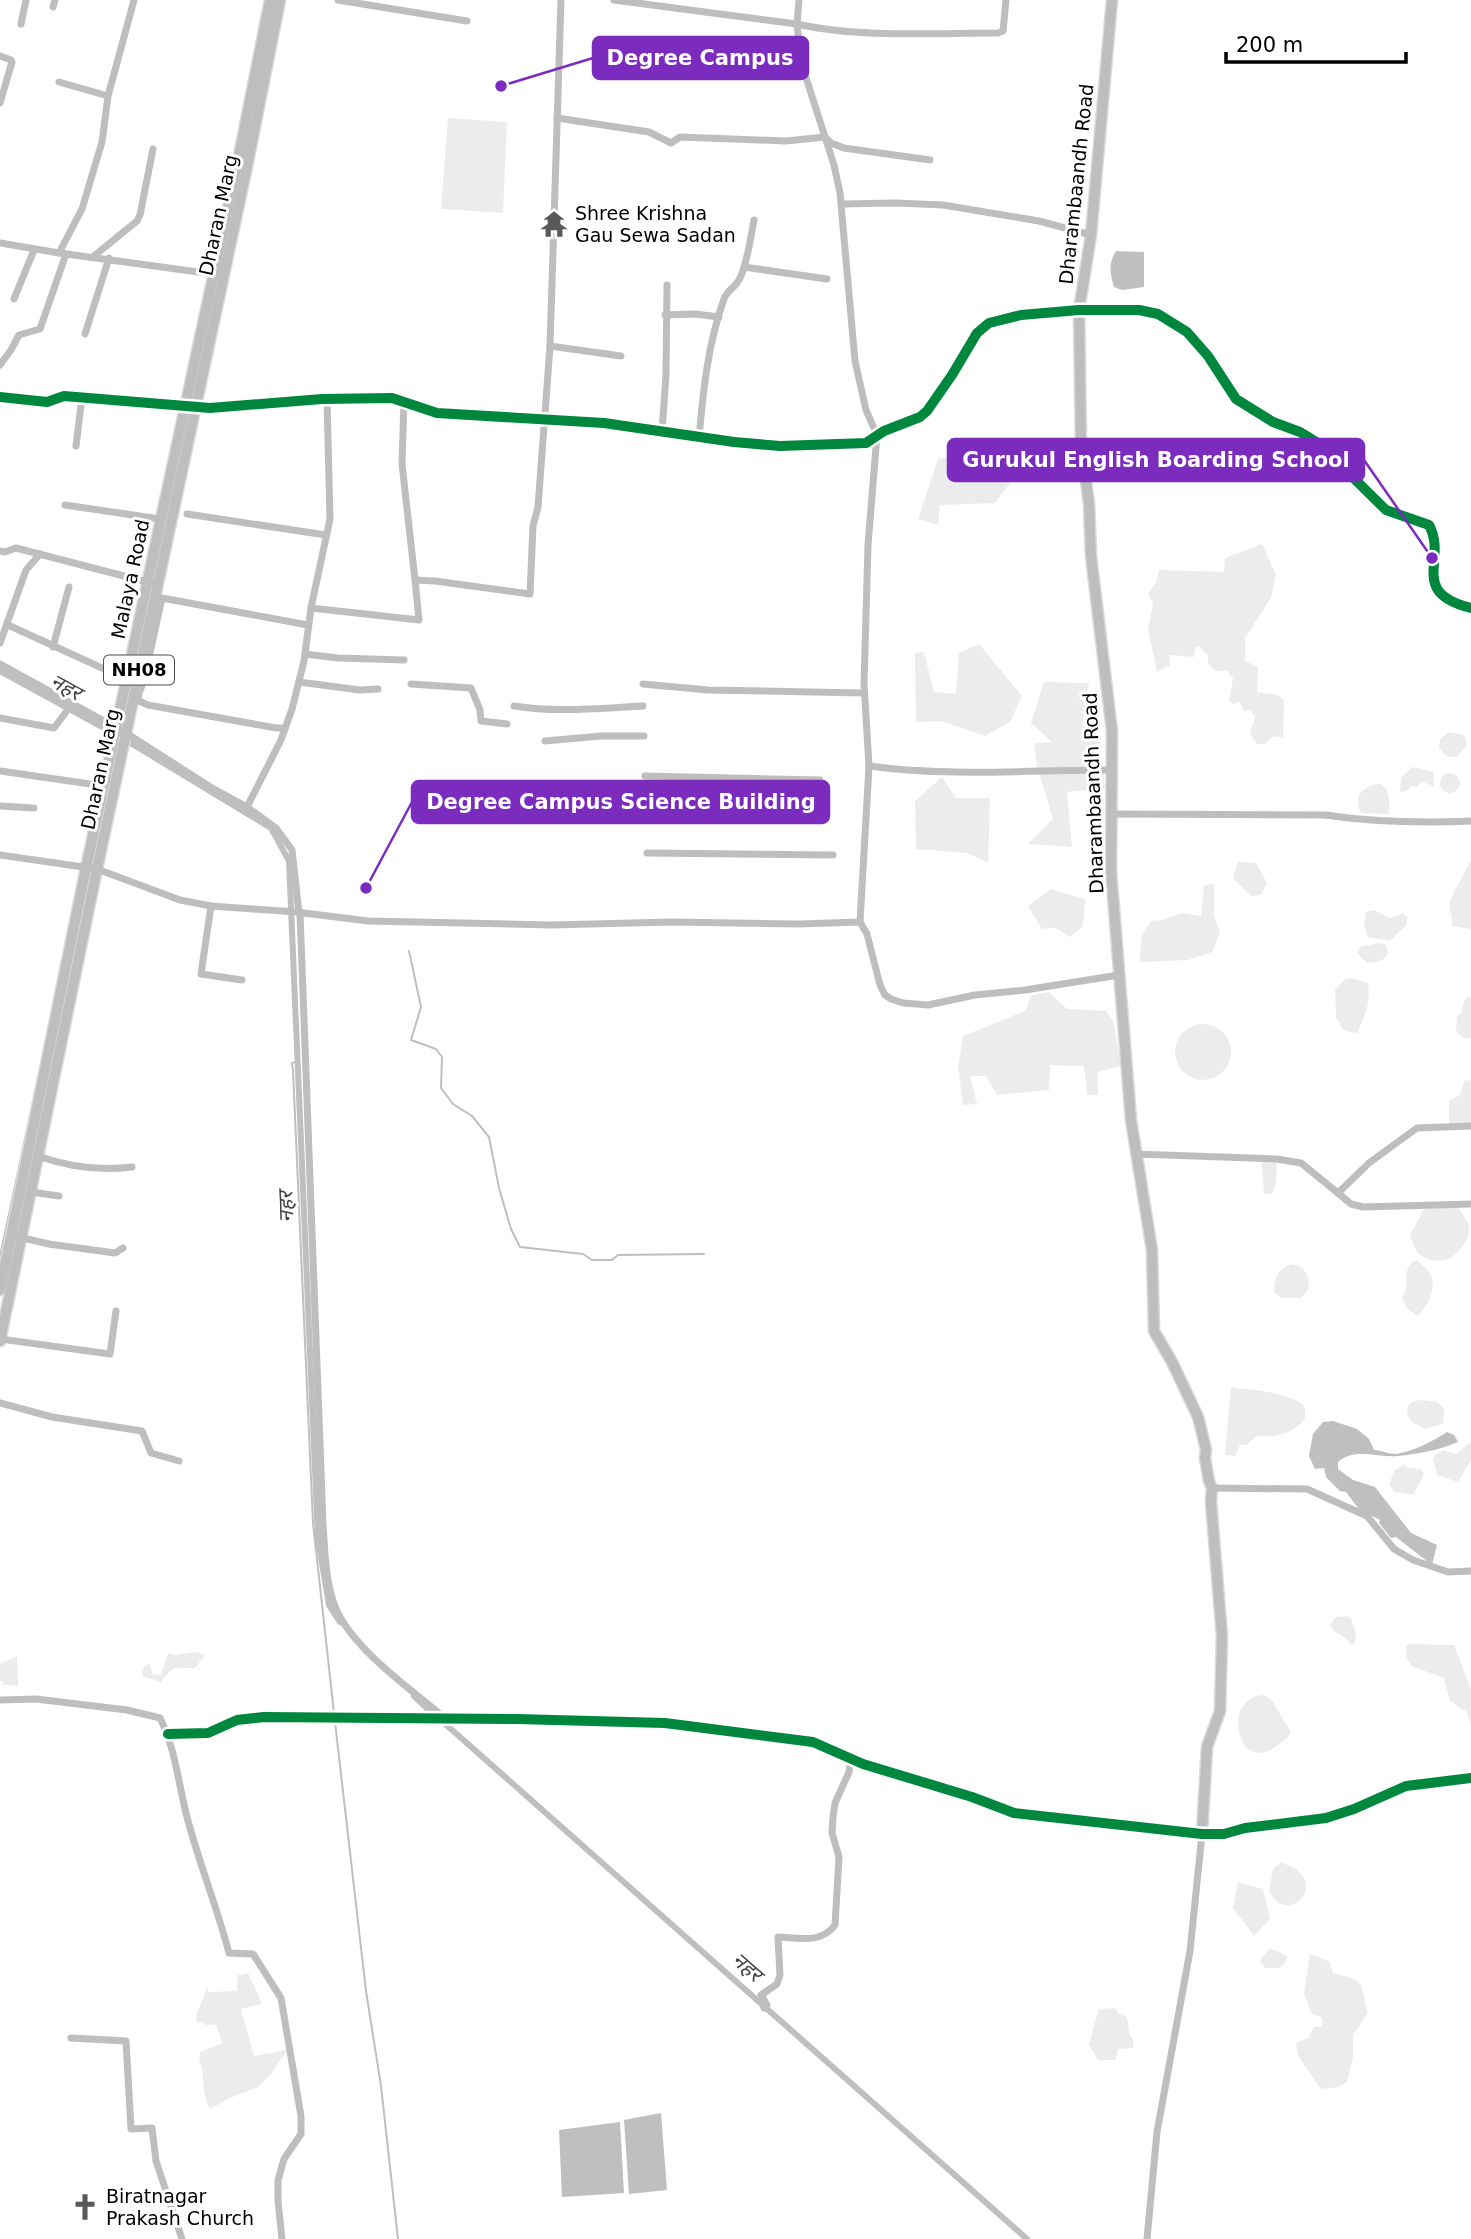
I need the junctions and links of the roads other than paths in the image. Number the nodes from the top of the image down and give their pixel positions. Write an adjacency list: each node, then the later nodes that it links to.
1 (26, 0): 12 (street)
2 (134, 0): 16 (street)
3 (270, 0): 28 (main road, Malaya Road / NH08)
4 (281, 0): 28 (main road, Dharan Marg / NH08)
5 (338, 0): 11 (street)
6 (561, 0): 18 (street)
7 (614, 0): 13 (street)
8 (799, 0): 13 (street)
9 (1006, 0): 13 (street)
10 (1112, 0): 24 (main road, Dharambaandh Road)
11 (467, 22)
12 (21, 24)
13 (797, 24): 19 (street)
14 (0, 56): 17 (street)
15 (59, 82): 16 (street)
16 (108, 96): 27 (street)
17 (0, 103)
18 (557, 118): 19 (street); 40 (street)
19 (825, 137): 21 (street); 22 (street)
20 (153, 149): 29 (street)
21 (930, 160)
22 (842, 204): 24 (street); 50 (street)
23 (754, 220): 31 (street)
24 (1091, 235): 36 (main road, Dharambaandh Road)
25 (0, 243): 26 (street)
26 (34, 250): 27 (street); 35 (street)
27 (63, 253): 29 (street); 42 (street)
28 (223, 253): 32 (main road, Malaya Road / NH08); 47 (main road, Dharan Marg / NH08)
29 (94, 256): 30 (street)
30 (108, 258): 32 (street); 39 (street)
31 (744, 267): 33 (street); 38 (street)
32 (213, 274): 47 (main road, Malaya Road / NH08)
33 (827, 279)
34 (667, 285): 37 (street)
35 (13, 299)
36 (1079, 310): 50 (street); 63 (street); 87 (main road, Dharambaandh Road)
37 (665, 315): 38 (street); 49 (street)
38 (719, 317): 51 (street)
39 (85, 334)
40 (550, 346): 41 (street); 48 (street)
41 (621, 356)
42 (0, 365)
43 (0, 397): 44 (street)
44 (82, 397): 47 (street); 52 (street)
45 (327, 399): 46 (street); 47 (street); 56 (street)
46 (404, 401): 48 (street); 59 (street)
47 (190, 405): 55 (main road, Malaya Road / NH08); 60 (main road, Dharan Marg / NH08)
48 (545, 418): 49 (street); 59 (street)
49 (662, 432): 51 (street)
50 (877, 435): 51 (street); 76 (street)
51 (699, 438)
52 (76, 446)
53 (65, 505): 55 (street)
54 (187, 514): 56 (street)
55 (160, 519): 60 (main road, Malaya Road / NH08)
56 (326, 534): 62 (street)
57 (0, 551): 58 (street)
58 (40, 554): 60 (street); 64 (street)
59 (415, 580): 62 (street)
60 (152, 583): 71 (main road, Malaya Road / NH08); 83 (main road, Dharan Marg / NH08)
61 (69, 587): 67 (street)
62 (311, 608): 65 (street)
63 (1471, 608)
64 (8, 625): 66 (street); 67 (street)
65 (309, 625): 68 (street); 82 (street)
66 (0, 643)
67 (53, 647): 71 (street)
68 (304, 654): 69 (street); 72 (street)
69 (404, 660)
70 (0, 664): 83 (street)
71 (126, 680): 83 (main road, Malaya Road / NH08)
72 (299, 682): 75 (street); 82 (street)
73 (411, 684): 81 (street)
74 (643, 684): 76 (street)
75 (379, 689)
76 (864, 693): 86 (street)
77 (514, 706): 78 (street)
78 (643, 706)
79 (66, 712): 80 (street)
80 (0, 718)
81 (507, 724)
82 (285, 728): 93 (street)
83 (121, 730): 91 (main road, Malaya Road / NH08); 93 (street); 100 (main road, Dharan Marg / NH08)
84 (644, 736): 85 (street)
85 (545, 741)
86 (869, 766): 87 (street); 103 (street)
87 (1111, 770): 95 (main road, Dharambaandh Road)
88 (0, 771): 91 (street)
89 (645, 776): 90 (street)
90 (820, 780)
91 (104, 786): 100 (main road, Malaya Road / NH08)
92 (0, 806): 94 (street)
93 (247, 807): 102 (street)
94 (34, 808)
95 (1111, 814): 96 (street); 104 (main road, Dharambaandh Road)
96 (1471, 821)
97 (646, 853): 99 (street)
98 (0, 855): 100 (street)
99 (833, 855)
100 (92, 868): 101 (street); 108 (main road, Dharan Marg / NH08); 114 (main road, Malaya Road / NH08)
101 (211, 906): 102 (street); 105 (street)
102 (296, 912): 103 (street); 124 (street)
103 (860, 922): 104 (street)
104 (1119, 975): 107 (main road, Dharambaandh Road)
105 (242, 980)
106 (1471, 1126): 111 (street)
107 (1135, 1154): 111 (street); 121 (main road, Dharambaandh Road)
108 (38, 1156): 109 (street); 110 (main road, Dharan Marg / NH08)
109 (132, 1167)
110 (31, 1192): 112 (street); 114 (main road, Dharan Marg / NH08)
111 (1338, 1193): 113 (street)
112 (59, 1196)
113 (1471, 1204)
114 (16, 1236): 115 (street); 116 (main road, Malaya Road / NH08); 118 (main road, Dharan Marg / NH08)
115 (123, 1248)
116 (0, 1290)
117 (116, 1311): 118 (street)
118 (0, 1340)
119 (0, 1404): 120 (street)
120 (178, 1461)
121 (1212, 1488): 122 (street); 128 (main road, Dharambaandh Road)
122 (1471, 1571)
123 (0, 1700): 125 (street)
124 (446, 1719): 125 (street); 126 (street)
125 (168, 1734): 132 (street)
126 (851, 1759): 128 (street); 129 (street)
127 (1471, 1778): 128 (street)
128 (1202, 1834): 133 (street)
129 (766, 2007)
130 (71, 2038): 131 (street)
131 (182, 2239)
132 (282, 2239)
133 (1147, 2239)

